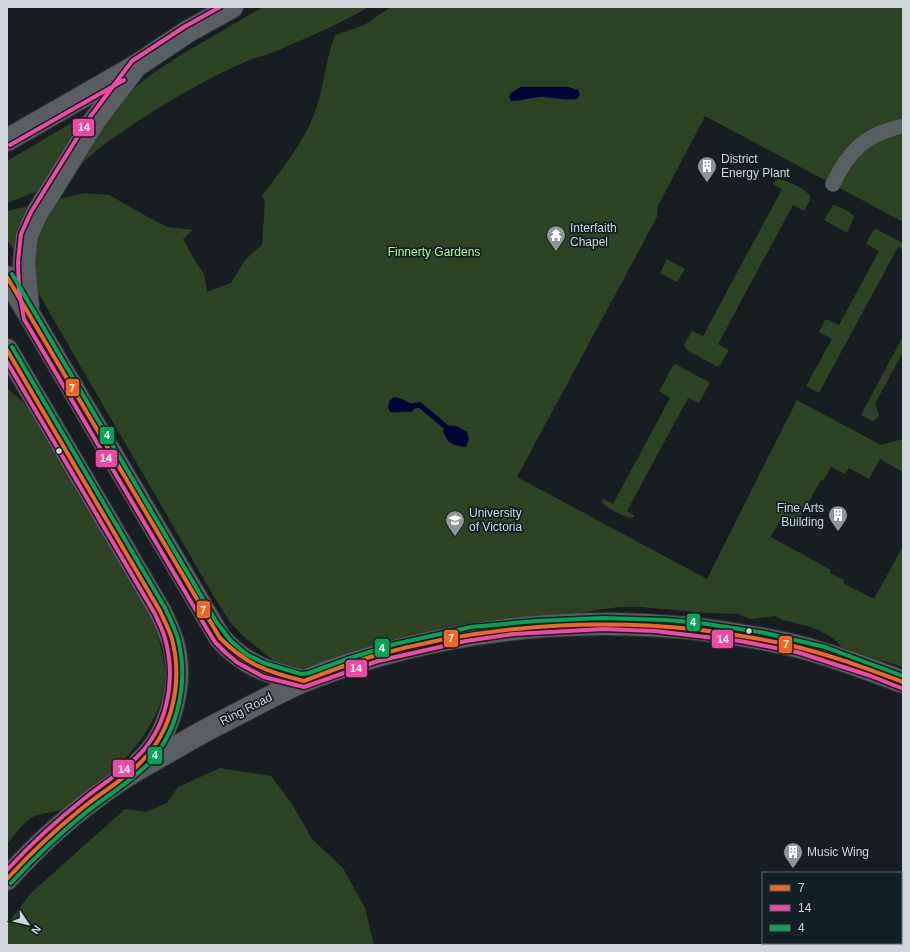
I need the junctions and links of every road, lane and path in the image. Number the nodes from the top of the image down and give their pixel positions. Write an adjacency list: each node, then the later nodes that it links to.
1 (232, 7): 2 (street)
2 (136, 66): 4 (street); 7 (street)
3 (903, 126): 5 (street)
4 (8, 139)
5 (832, 184)
6 (7, 277): 7 (street)
7 (29, 316): 10 (street)
8 (7, 350): 9 (street)
9 (14, 371): 12 (street)
10 (304, 680): 11 (street, Ring Road); 12 (street, Ring Road)
11 (903, 682)
12 (115, 783): 13 (street, Ring Road)
13 (7, 879)

